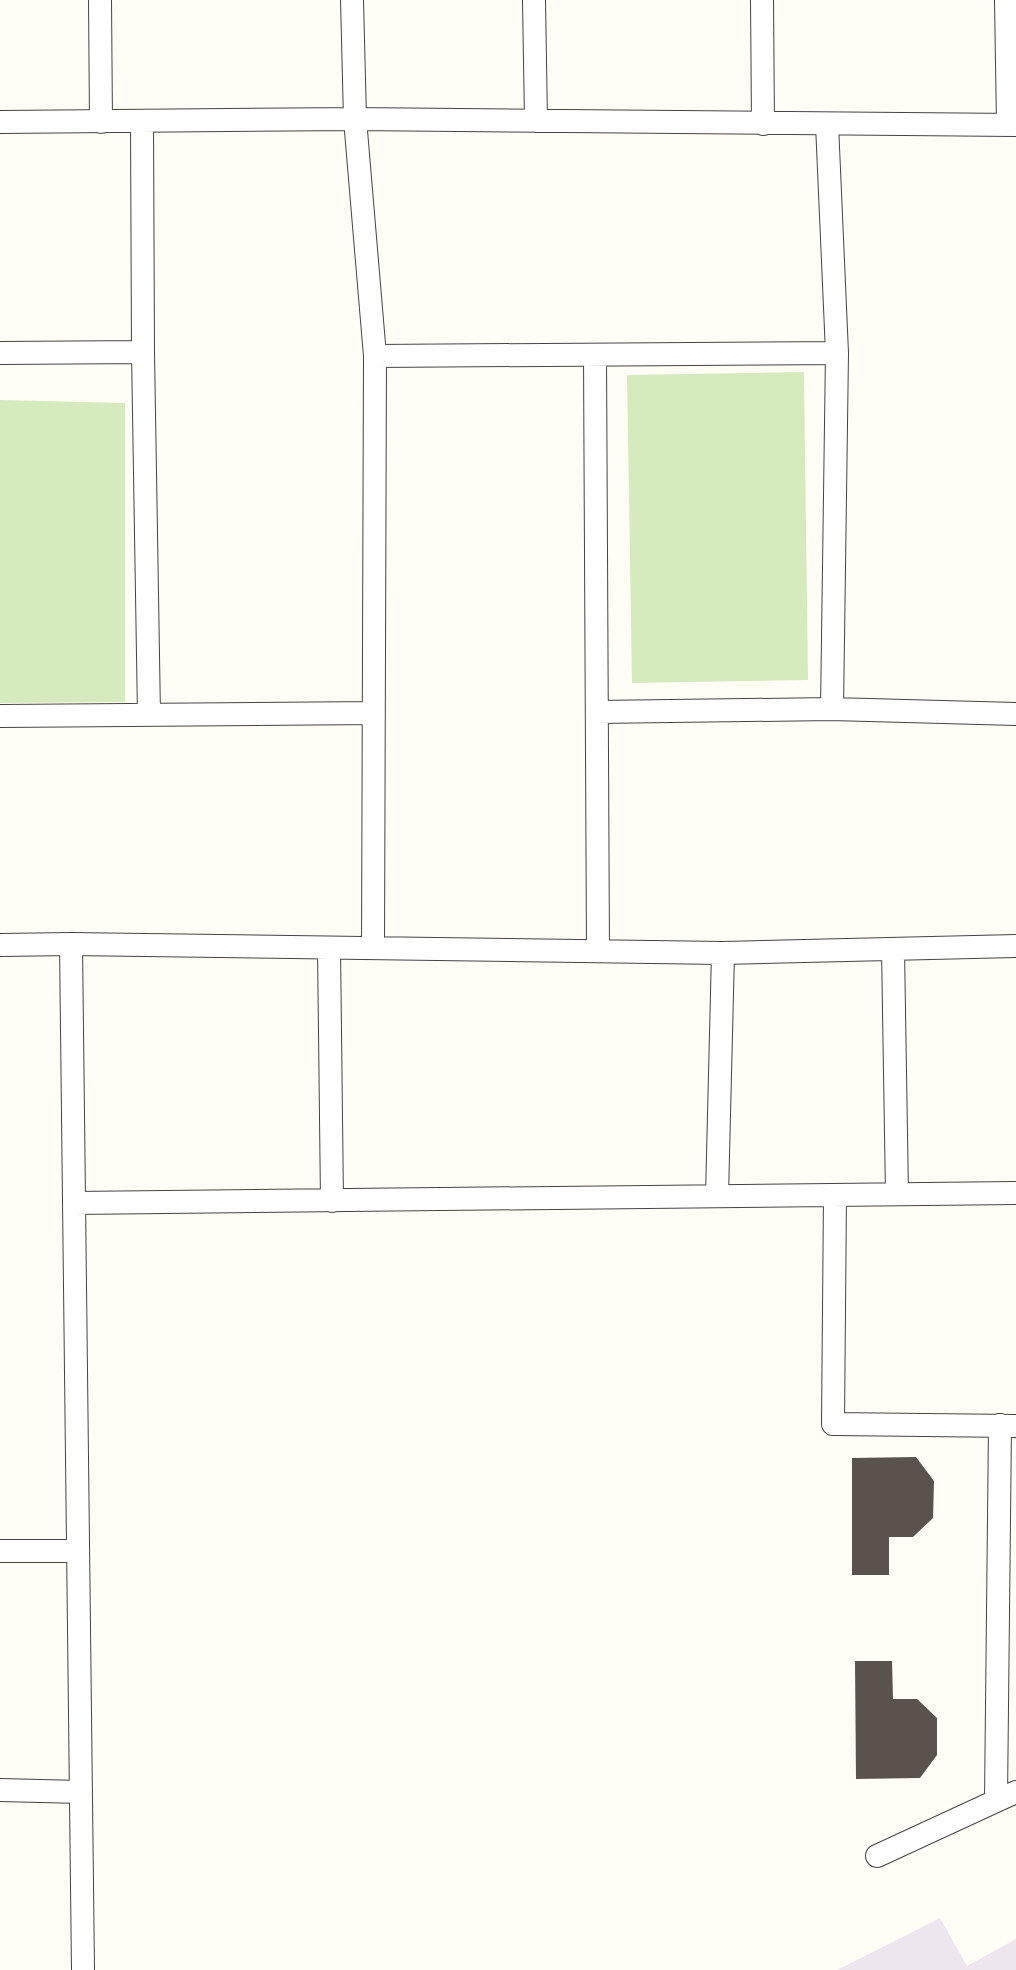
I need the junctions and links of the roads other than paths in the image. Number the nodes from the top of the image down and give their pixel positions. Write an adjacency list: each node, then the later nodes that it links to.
1 (100, 0): 9 (street)
2 (352, 0): 6 (street)
3 (534, 0): 7 (street)
4 (762, 0): 11 (street)
5 (1006, 0): 13 (street)
6 (355, 119): 7 (street); 10 (street); 18 (street)
7 (536, 121): 11 (street)
8 (0, 122): 9 (street)
9 (101, 122): 10 (street)
10 (142, 122): 15 (street)
11 (763, 124): 12 (street)
12 (827, 124): 13 (street); 16 (street)
13 (1012, 125)
14 (0, 352): 15 (street)
15 (143, 352): 23 (street)
16 (837, 353): 17 (street); 19 (street)
17 (595, 355): 18 (street); 20 (street)
18 (375, 356): 21 (street)
19 (832, 709): 20 (street); 22 (street)
20 (597, 712): 31 (street)
21 (373, 713): 23 (street); 29 (street)
22 (1016, 714)
23 (149, 715): 24 (street)
24 (0, 716)
25 (71, 944): 26 (street); 28 (street); 38 (street)
26 (0, 945)
27 (1016, 946): 30 (street)
28 (329, 948): 29 (street); 37 (street)
29 (372, 948): 31 (street)
30 (893, 949): 32 (street); 34 (street)
31 (598, 951): 32 (street)
32 (723, 953): 36 (street)
33 (1016, 1193): 34 (street)
34 (897, 1194): 35 (street)
35 (835, 1195): 36 (street); 39 (street)
36 (717, 1196): 37 (street)
37 (332, 1201): 38 (street)
38 (74, 1203): 41 (street)
39 (1008, 1426): 45 (street)
40 (0, 1551): 41 (street)
41 (78, 1551): 43 (street)
42 (0, 1790): 43 (street)
43 (81, 1792): 47 (street)
44 (1016, 1792): 45 (street)
45 (996, 1801): 46 (street)
46 (877, 1856)
47 (83, 1970)

